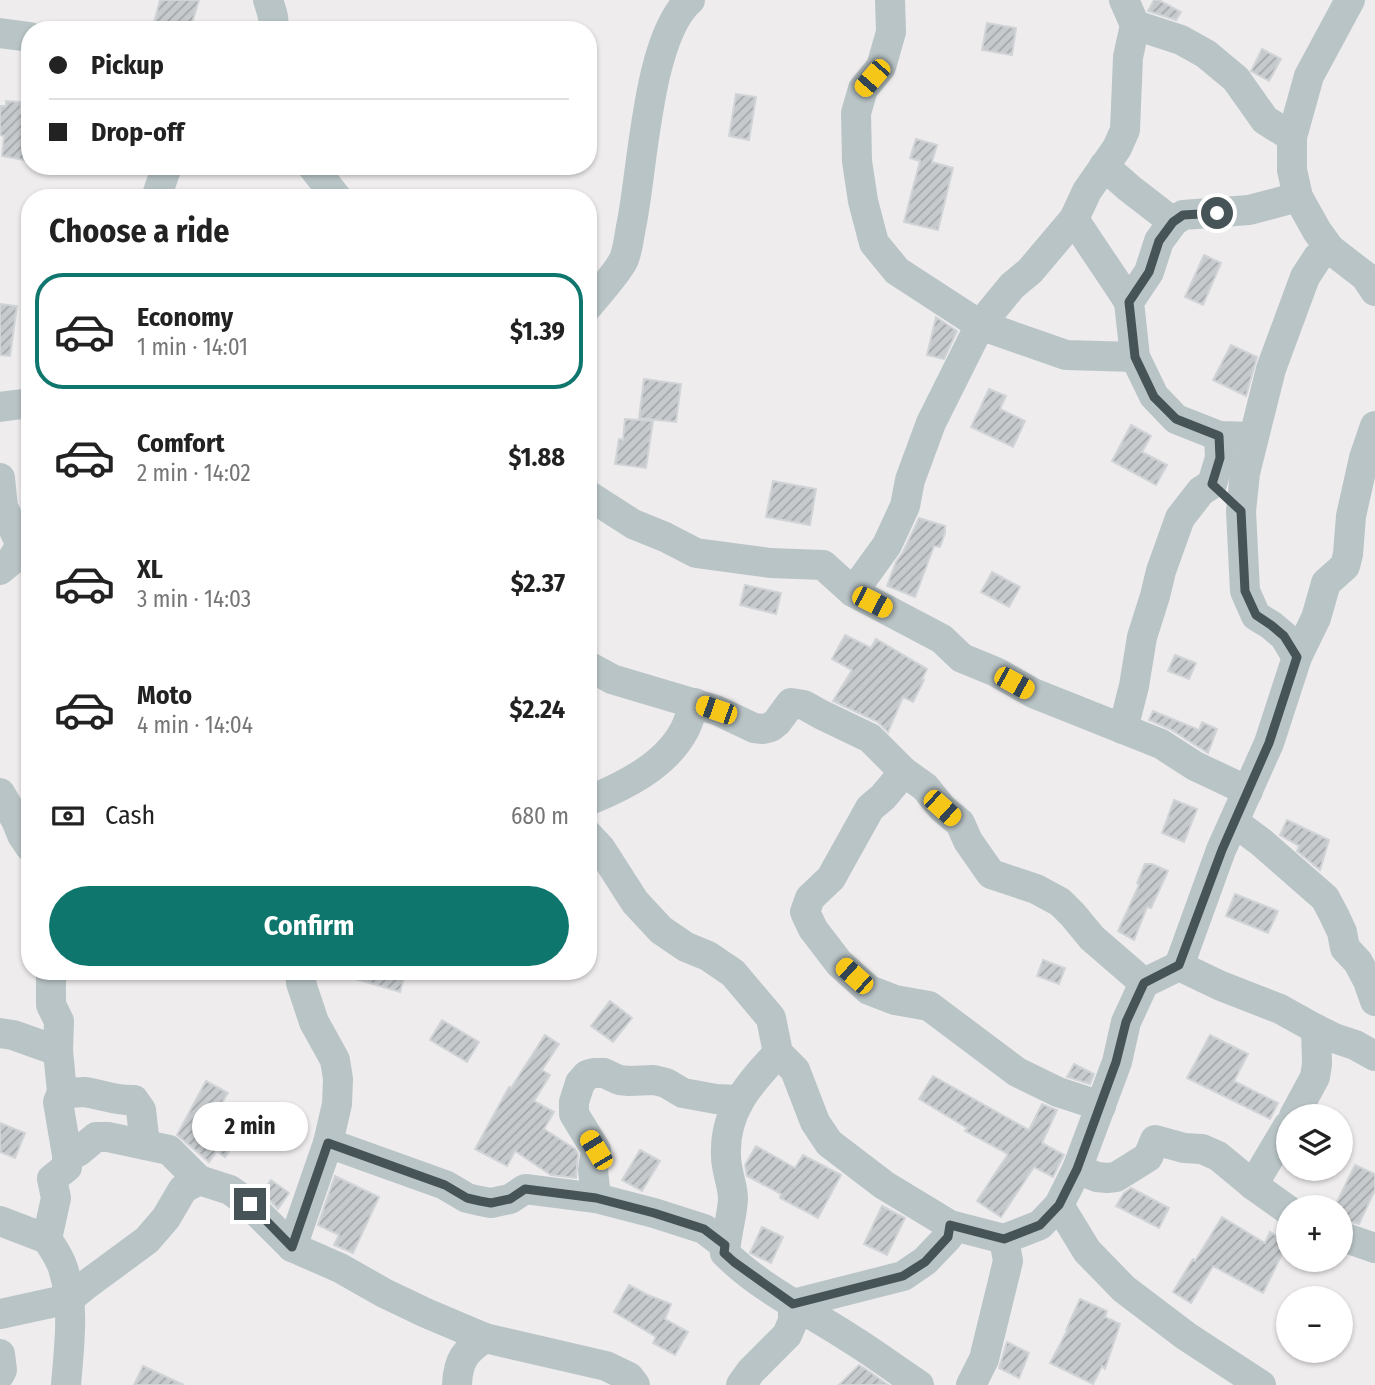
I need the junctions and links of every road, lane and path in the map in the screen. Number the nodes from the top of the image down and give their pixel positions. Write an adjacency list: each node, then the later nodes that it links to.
1 (268, 0): 6 (street)
2 (690, 0): 18 (street)
3 (890, 0): 20 (street)
4 (1350, 0): 9 (street)
5 (1130, 13): 9 (street); 10 (street)
6 (274, 21)
7 (0, 33): 8 (street)
8 (21, 36)
9 (1292, 137): 13 (street)
10 (1104, 166): 14 (street); 15 (street)
11 (319, 175): 12 (street)
12 (330, 189)
13 (1298, 197): 15 (street); 16 (street)
14 (1074, 219): 19 (street); 20 (street)
15 (1173, 222): 19 (street)
16 (1330, 249): 17 (street); 26 (street)
17 (1375, 291)
18 (597, 294)
19 (1129, 302): 21 (street)
20 (980, 324): 21 (street); 32 (street)
21 (1135, 357): 25 (street)
22 (21, 404): 23 (street)
23 (0, 407)
24 (1375, 426): 33 (street)
25 (1219, 436): 26 (street); 28 (street)
26 (1253, 437): 30 (street)
27 (0, 478): 31 (street)
28 (1212, 484): 30 (street); 36 (street)
29 (597, 501): 32 (street)
30 (1241, 511): 33 (street)
31 (0, 570)
32 (853, 592): 36 (street)
33 (1297, 657): 38 (street)
34 (597, 671): 35 (street)
35 (695, 703): 37 (street); 40 (street)
36 (1123, 729): 38 (street)
37 (904, 772): 47 (street); 57 (street)
38 (1248, 791): 41 (street)
39 (0, 793): 42 (street)
40 (597, 797)
41 (1234, 822): 44 (street); 48 (street)
42 (21, 832)
43 (597, 845): 52 (street)
44 (1179, 965): 47 (street); 49 (street)
45 (51, 980): 51 (street)
46 (301, 980): 58 (street)
47 (1144, 983): 57 (street)
48 (1375, 1001)
49 (1316, 1029): 53 (street); 56 (street)
50 (0, 1033): 51 (street)
51 (58, 1051): 54 (street)
52 (778, 1053): 55 (street); 69 (street)
53 (1375, 1056)
54 (62, 1092): 59 (street); 61 (street)
55 (739, 1100): 65 (street); 73 (street)
56 (1300, 1104)
57 (1101, 1106): 62 (street)
58 (328, 1143): 65 (street); 74 (street)
59 (145, 1145): 61 (street); 63 (street)
60 (1276, 1146): 64 (street)
61 (67, 1155): 70 (street)
62 (1077, 1169): 64 (street); 67 (street)
63 (199, 1180): 74 (street); 76 (street)
64 (1252, 1185): 66 (street)
65 (596, 1198): 73 (street)
66 (1276, 1202)
67 (1059, 1205): 71 (street); 88 (street)
68 (0, 1221): 70 (street)
69 (950, 1225): 71 (street); 77 (street)
70 (47, 1239): 76 (street)
71 (1004, 1239): 87 (street)
72 (1353, 1240): 75 (street)
73 (725, 1245): 77 (street)
74 (292, 1247): 79 (street)
75 (1375, 1248)
76 (69, 1299): 78 (street); 82 (street)
77 (793, 1304): 85 (street); 86 (street)
78 (7, 1307)
79 (485, 1338): 83 (street); 84 (street)
80 (0, 1354): 81 (street)
81 (0, 1374)
82 (66, 1385)
83 (457, 1385)
84 (635, 1385)
85 (741, 1385)
86 (919, 1385)
87 (971, 1385)
88 (1261, 1385)

